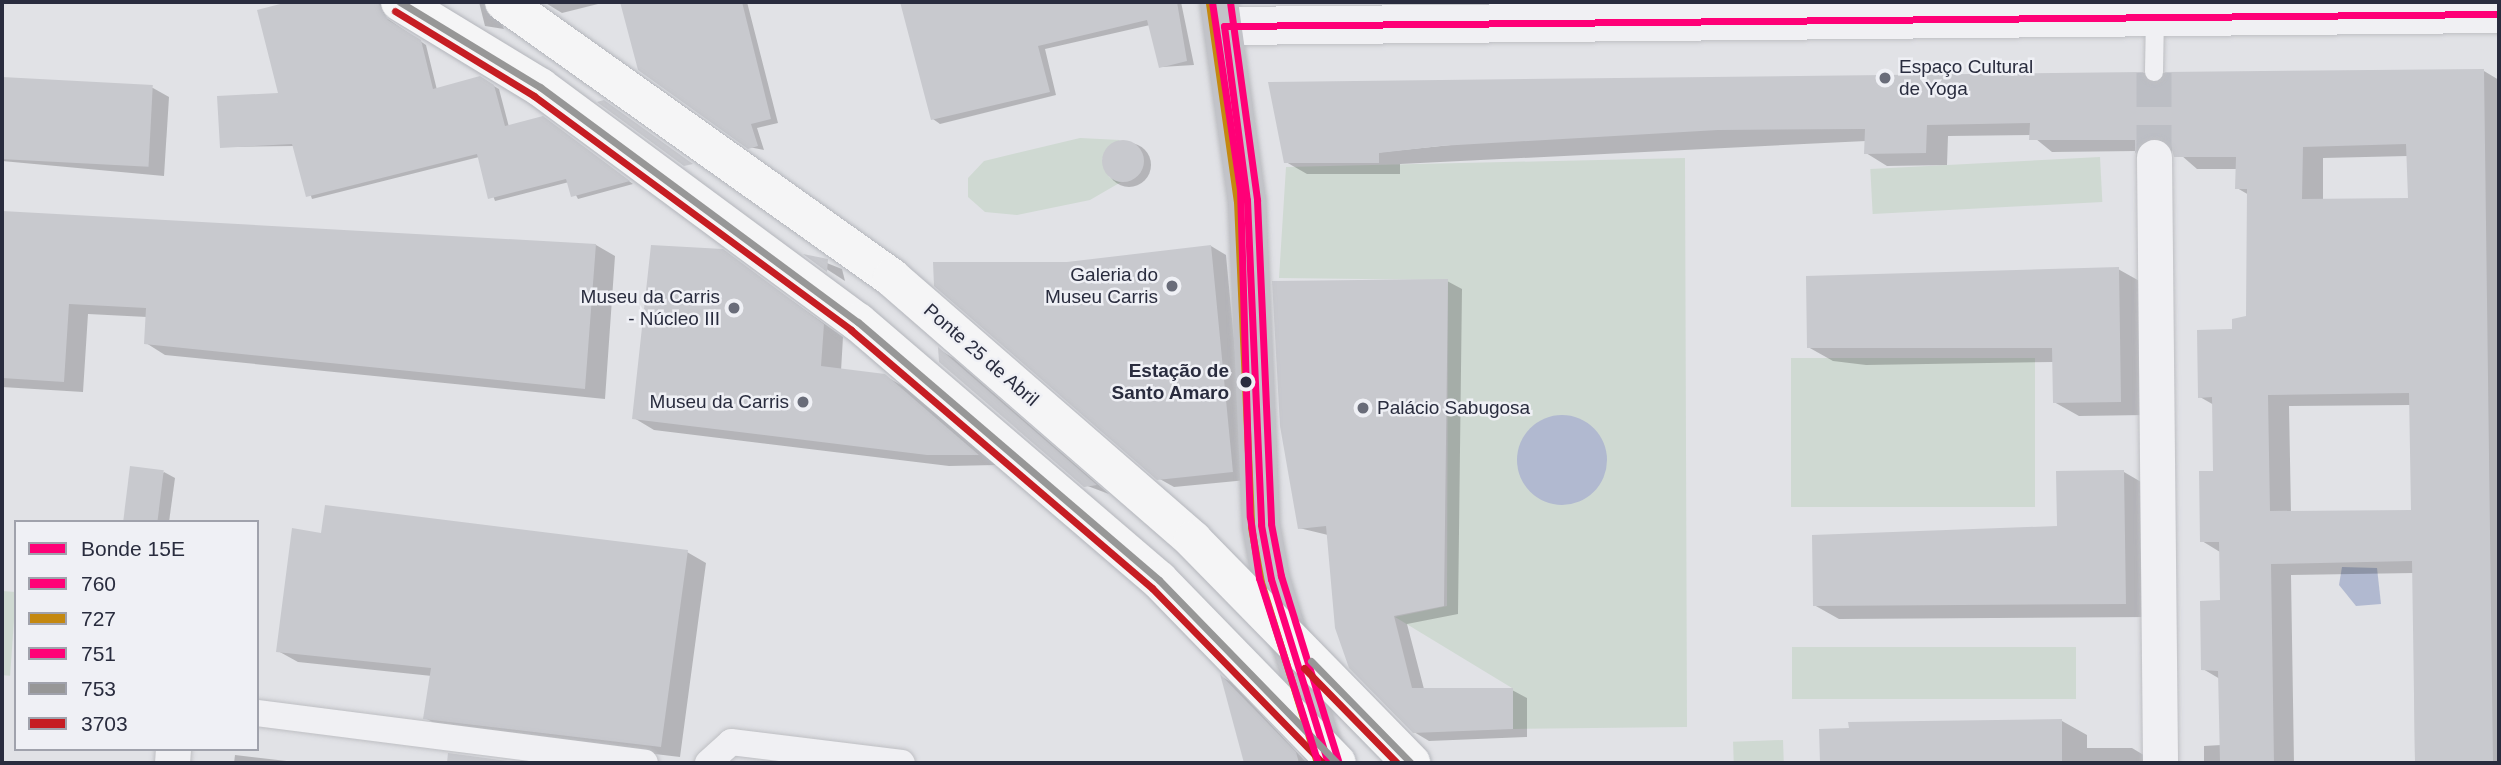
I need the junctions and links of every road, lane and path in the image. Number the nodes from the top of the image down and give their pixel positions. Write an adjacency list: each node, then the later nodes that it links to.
1 (400, 2): 14 (highway, bridge)
2 (504, 2): 15 (highway, Ponte 25 de Abril, bridge)
3 (1877, 11): 4 (street); 6 (street)
4 (1221, 14): 13 (main road)
5 (2499, 14): 6 (street)
6 (2155, 17): 7 (lane)
7 (2154, 72)
8 (2154, 157): 16 (street)
9 (259, 713): 10 (street)
10 (645, 763)
11 (708, 763): 12 (street)
12 (902, 763)
13 (1328, 763)
14 (1337, 763)
15 (1411, 763)
16 (2160, 763)

